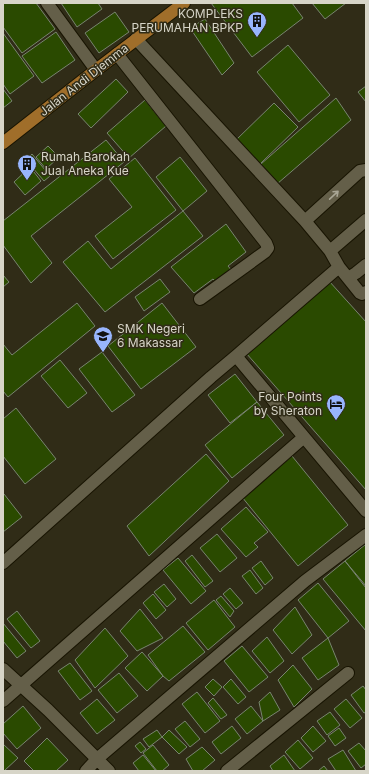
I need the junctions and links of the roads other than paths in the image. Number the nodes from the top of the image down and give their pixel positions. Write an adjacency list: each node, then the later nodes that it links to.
1 (47, 3): 5 (street)
2 (184, 3): 3 (main road, Jalan Andi Djemma)
3 (136, 39): 4 (main road, Jalan Andi Djemma); 9 (street)
4 (117, 54): 5 (main road, Jalan Andi Djemma); 15 (street)
5 (96, 70): 6 (main road, Jalan Andi Djemma)
6 (3, 143)
7 (366, 170): 9 (street, one-way to 7)
8 (366, 220): 10 (street)
9 (306, 221): 10 (street)
10 (330, 251): 12 (street)
11 (366, 265): 13 (street)
12 (339, 267): 13 (street); 16 (street)
13 (348, 278): 14 (street)
14 (366, 292)
15 (200, 299)
16 (236, 356): 17 (street); 20 (street)
17 (304, 437): 18 (street); 23 (street)
18 (366, 512)
19 (366, 536): 25 (street)
20 (3, 563)
21 (3, 669): 23 (street)
22 (348, 674): 28 (street)
23 (21, 685): 24 (street); 25 (street)
24 (3, 701)
25 (97, 759): 26 (street); 27 (street)
26 (86, 771)
27 (109, 771)
28 (227, 771)

